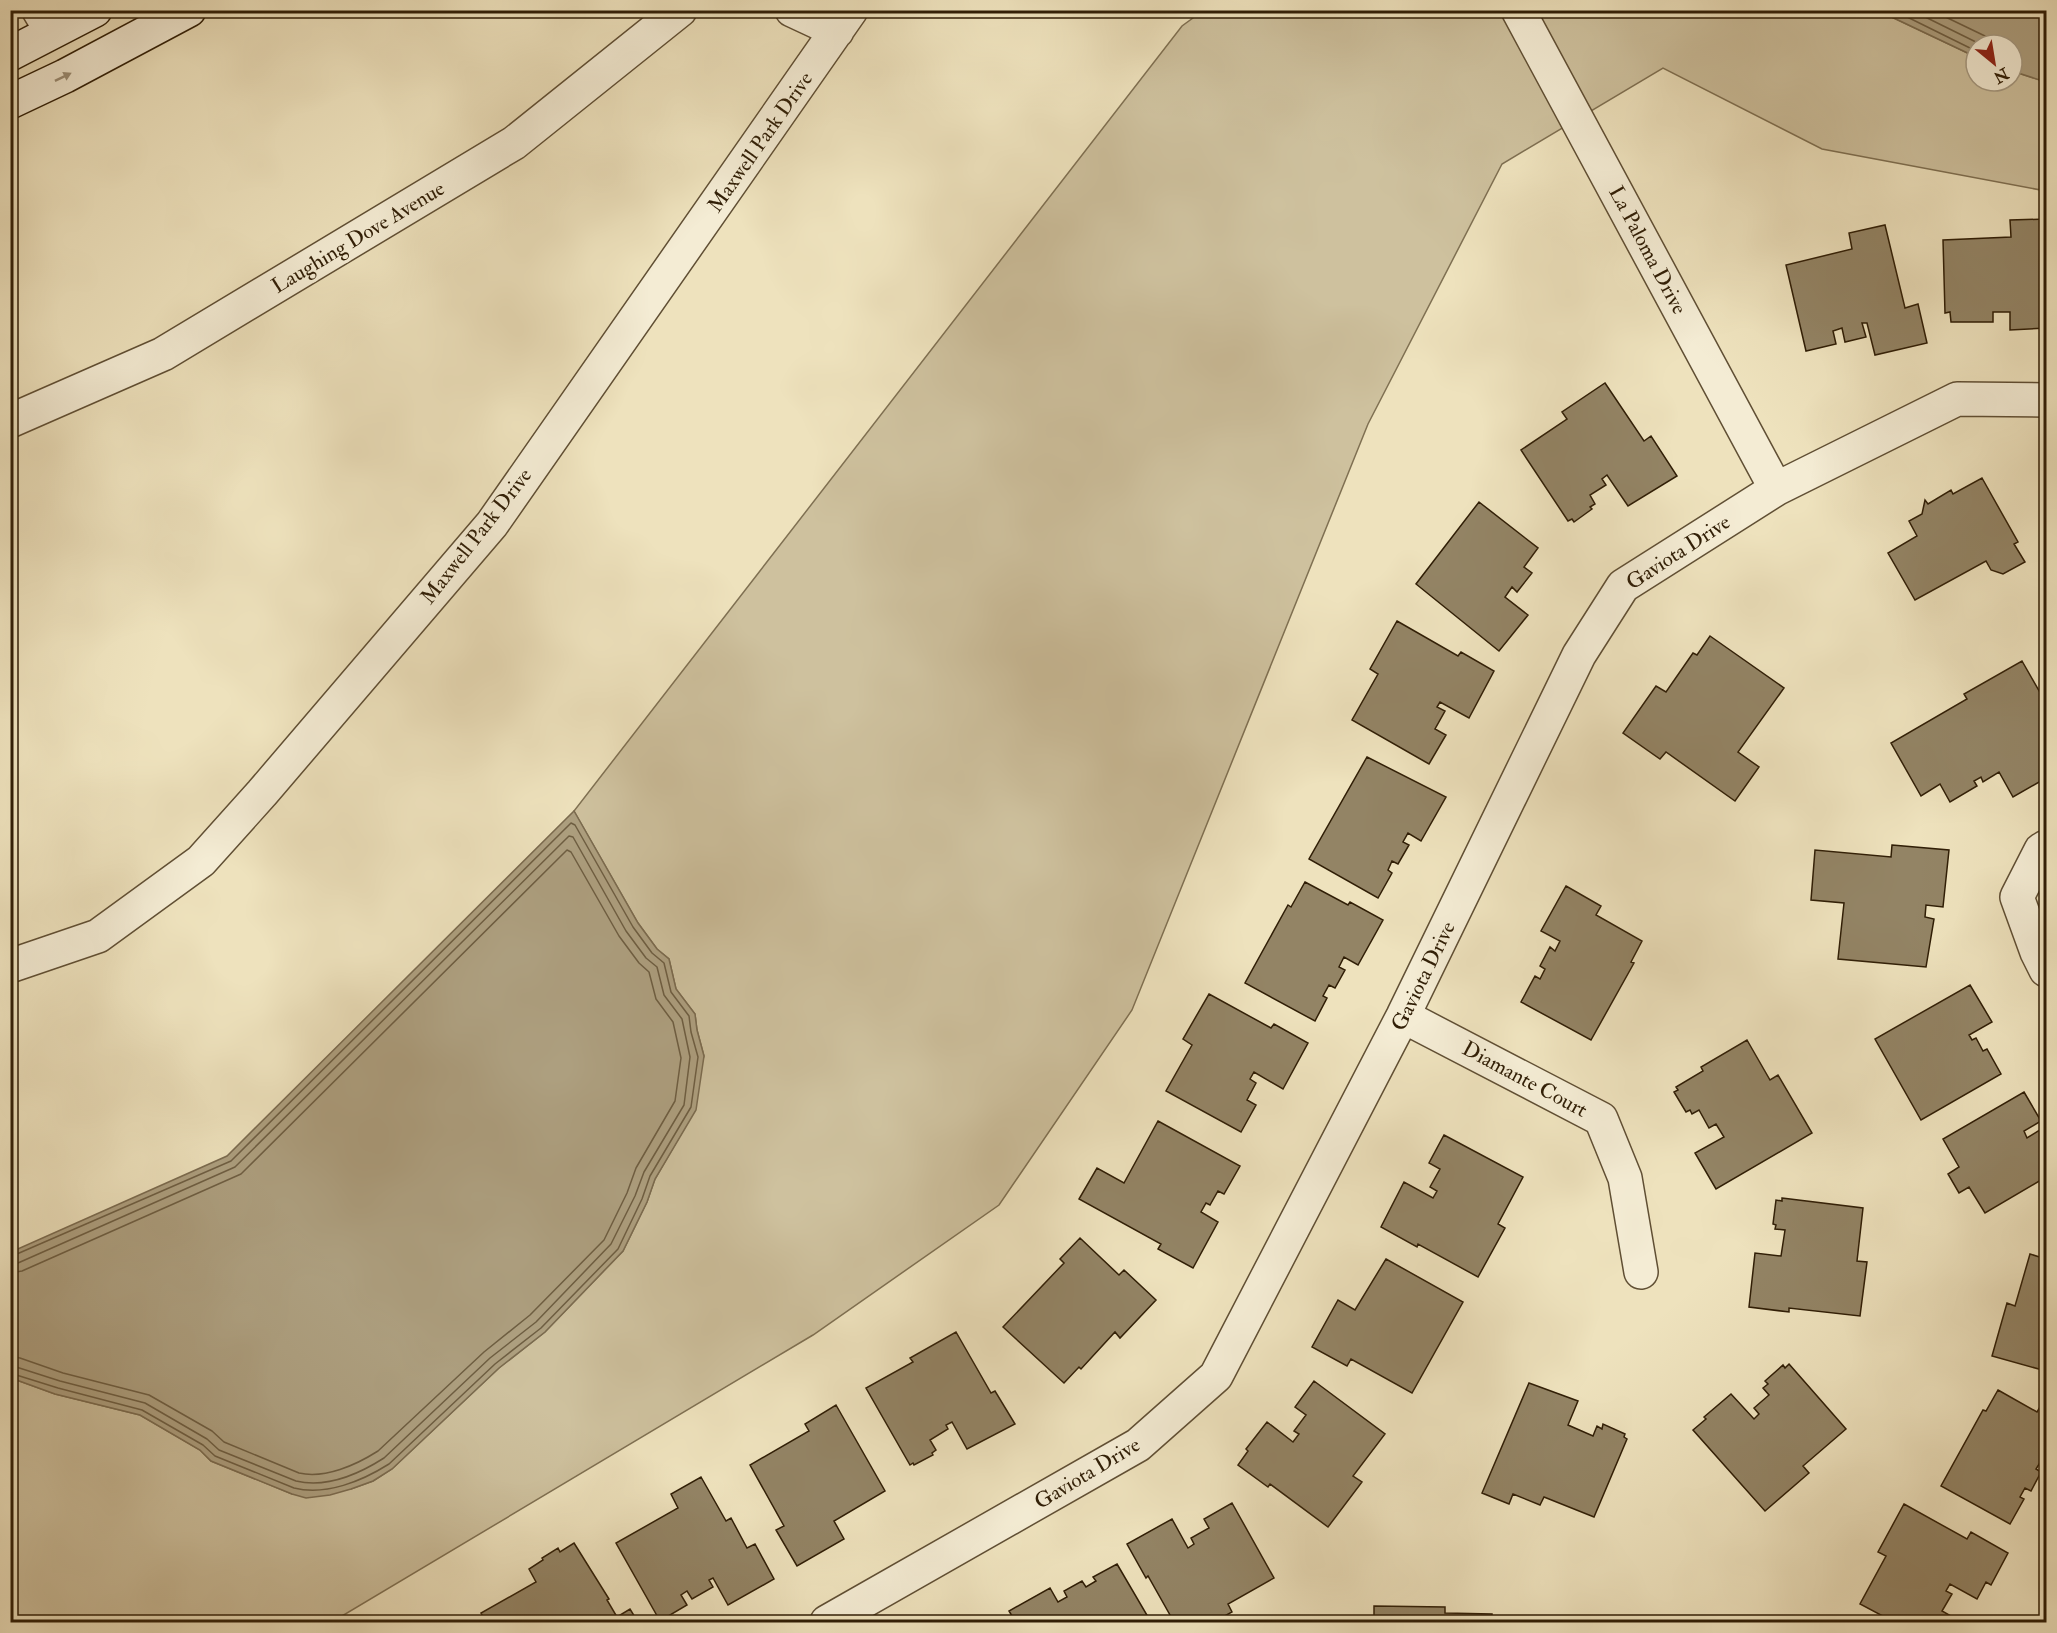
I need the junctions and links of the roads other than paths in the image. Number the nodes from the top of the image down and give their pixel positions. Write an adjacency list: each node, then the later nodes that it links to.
1 (94, 10): 7 (street)
2 (189, 10): 9 (street, one-way to 2)
3 (680, 10): 11 (street, Laughing Dove Avenue)
4 (792, 10): 6 (street)
5 (1518, 10): 12 (street, La Paloma Drive)
6 (844, 21): 14 (street, Maxwell Park Drive)
7 (38, 24): 8 (street)
8 (10, 54)
9 (10, 102)
10 (2046, 400): 12 (street, Gaviota Drive)
11 (10, 421)
12 (1776, 489): 16 (street, Gaviota Drive)
13 (2046, 847): 15 (street)
14 (10, 966)
15 (2046, 970)
16 (1403, 1016): 17 (street, Diamante Court); 18 (street, Gaviota Drive)
17 (1641, 1272)
18 (827, 1623)

